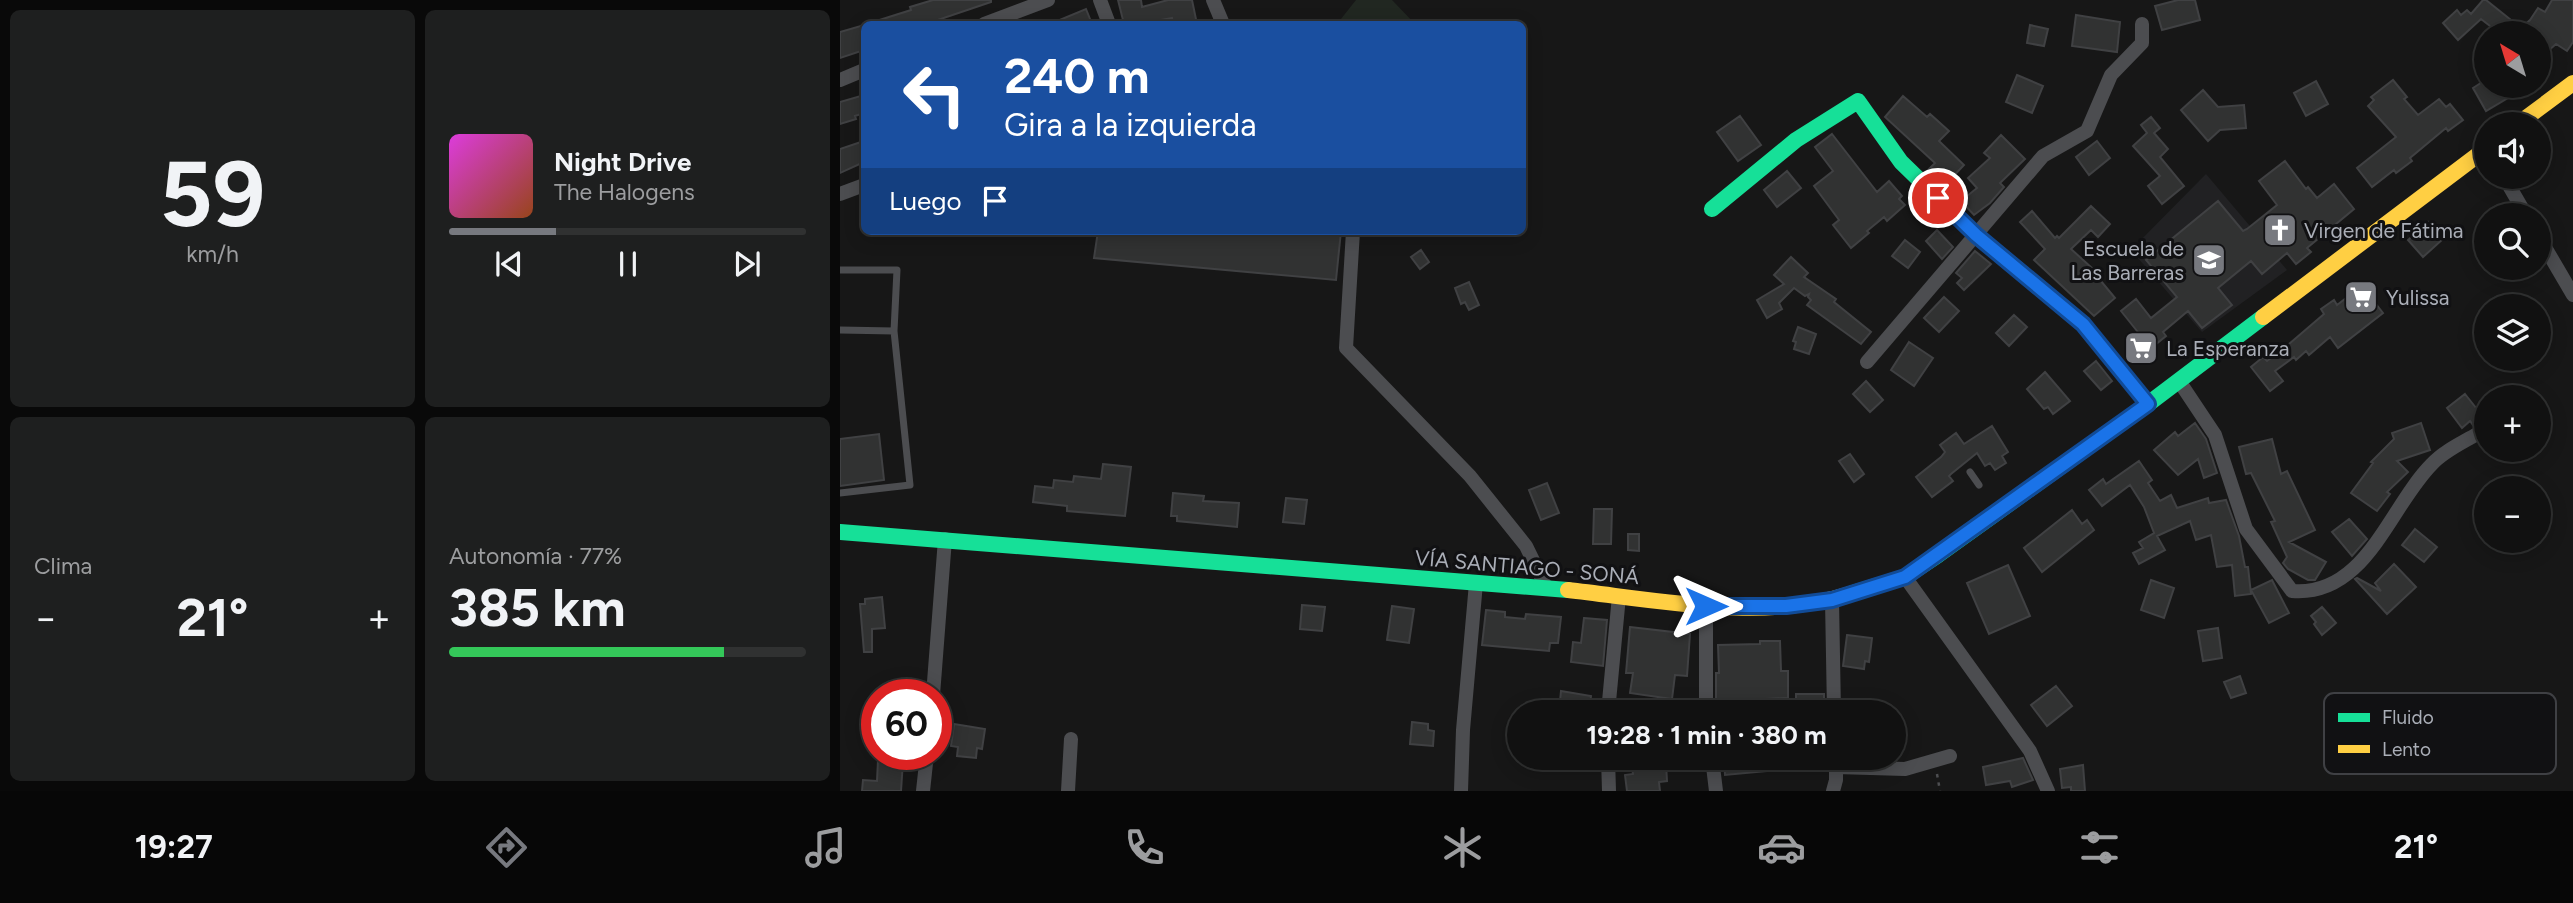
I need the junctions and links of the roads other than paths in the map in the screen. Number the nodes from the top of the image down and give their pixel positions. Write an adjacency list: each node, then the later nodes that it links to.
1 (1048, 0): 4 (street)
2 (1100, 0): 5 (street)
3 (1213, 0): 6 (street)
4 (992, 21)
5 (1108, 21)
6 (1222, 21)
7 (2142, 24): 17 (street)
8 (861, 72): 9 (street)
9 (840, 80)
10 (2573, 83): 11 (main road)
11 (2534, 112)
12 (2474, 158): 24 (main road, VÍA SANTIAGO - SONÁ)
13 (861, 186): 14 (street)
14 (840, 194)
15 (1712, 209): 17 (main road)
16 (1353, 235): 34 (street)
17 (1976, 235): 23 (street); 25 (main road)
18 (2551, 257): 20 (street)
19 (840, 270): 22 (lane)
20 (2573, 295)
21 (840, 330): 22 (lane)
22 (894, 331): 29 (lane)
23 (1867, 362)
24 (2179, 381): 25 (main road, VÍA SANTIAGO - SONÁ); 26 (street)
25 (2148, 404): 32 (main road, VÍA SANTIAGO - SONÁ)
26 (2474, 436)
27 (1970, 472): 28 (lane)
28 (1979, 485)
29 (840, 494)
30 (840, 532): 31 (main road, VÍA SANTIAGO - SONÁ)
31 (945, 539): 33 (main road, VÍA SANTIAGO - SONÁ); 38 (street)
32 (1905, 577): 36 (main road, VÍA SANTIAGO - SONÁ); 55 (street)
33 (1476, 583): 34 (main road, VÍA SANTIAGO - SONÁ); 51 (street)
34 (1546, 587): 35 (main road, VÍA SANTIAGO - SONÁ)
35 (1619, 596): 37 (main road, VÍA SANTIAGO - SONÁ); 39 (street)
36 (1832, 600): 37 (main road, VÍA SANTIAGO - SONÁ); 41 (street)
37 (1706, 606): 40 (street)
38 (934, 679)
39 (1609, 700)
40 (1706, 700)
41 (1834, 700)
42 (1071, 739): 50 (street)
43 (1950, 756): 44 (street)
44 (1906, 769)
45 (925, 770): 49 (street)
46 (1608, 770): 52 (street)
47 (1713, 770): 53 (street)
48 (1836, 770): 54 (street)
49 (923, 791)
50 (1068, 791)
51 (1461, 791)
52 (1609, 791)
53 (1716, 791)
54 (1833, 791)
55 (2048, 791)

